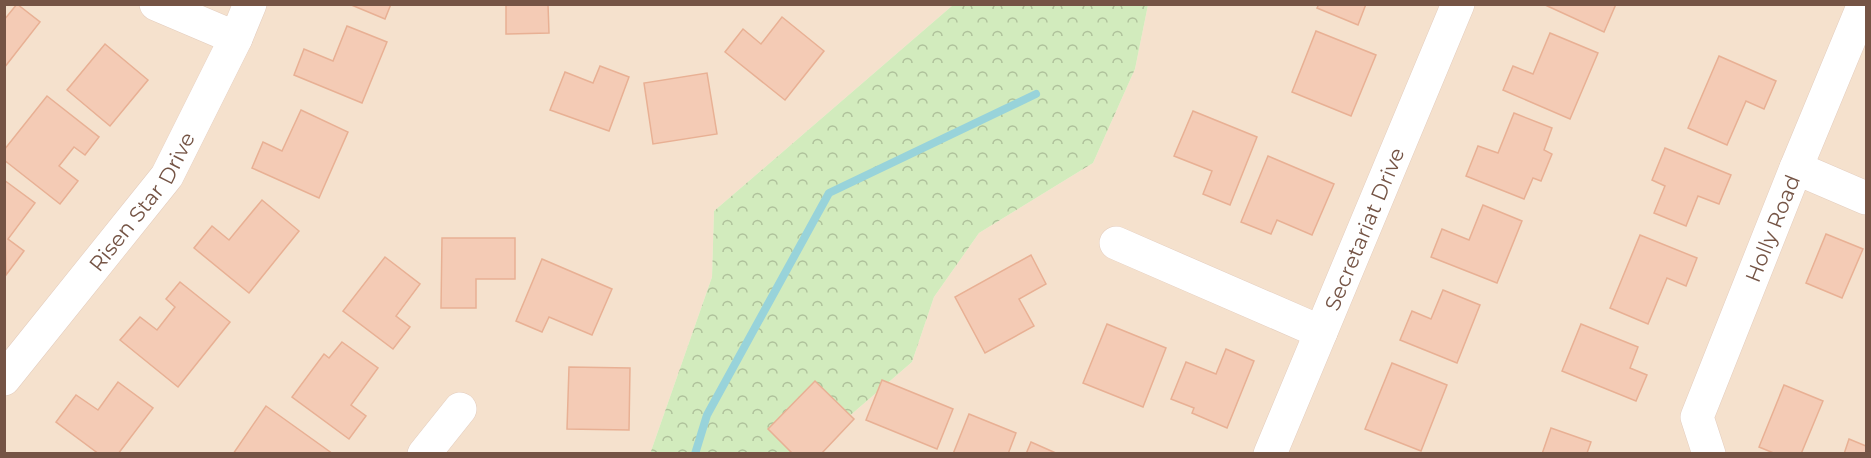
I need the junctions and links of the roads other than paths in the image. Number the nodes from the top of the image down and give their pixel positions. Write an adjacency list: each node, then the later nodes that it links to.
1 (156, 4): 5 (street)
2 (250, 4): 5 (street, Risen Star Drive)
3 (1458, 4): 9 (street, Secretariat Drive)
4 (1864, 4): 6 (street, Holly Road)
5 (236, 38): 10 (street, Risen Star Drive)
6 (1796, 168): 7 (street); 14 (street, Holly Road)
7 (1866, 198)
8 (1116, 243): 9 (street)
9 (1321, 332): 13 (street, Secretariat Drive)
10 (4, 379)
11 (460, 409): 12 (street)
12 (424, 453)
13 (1270, 453)
14 (1709, 453)

